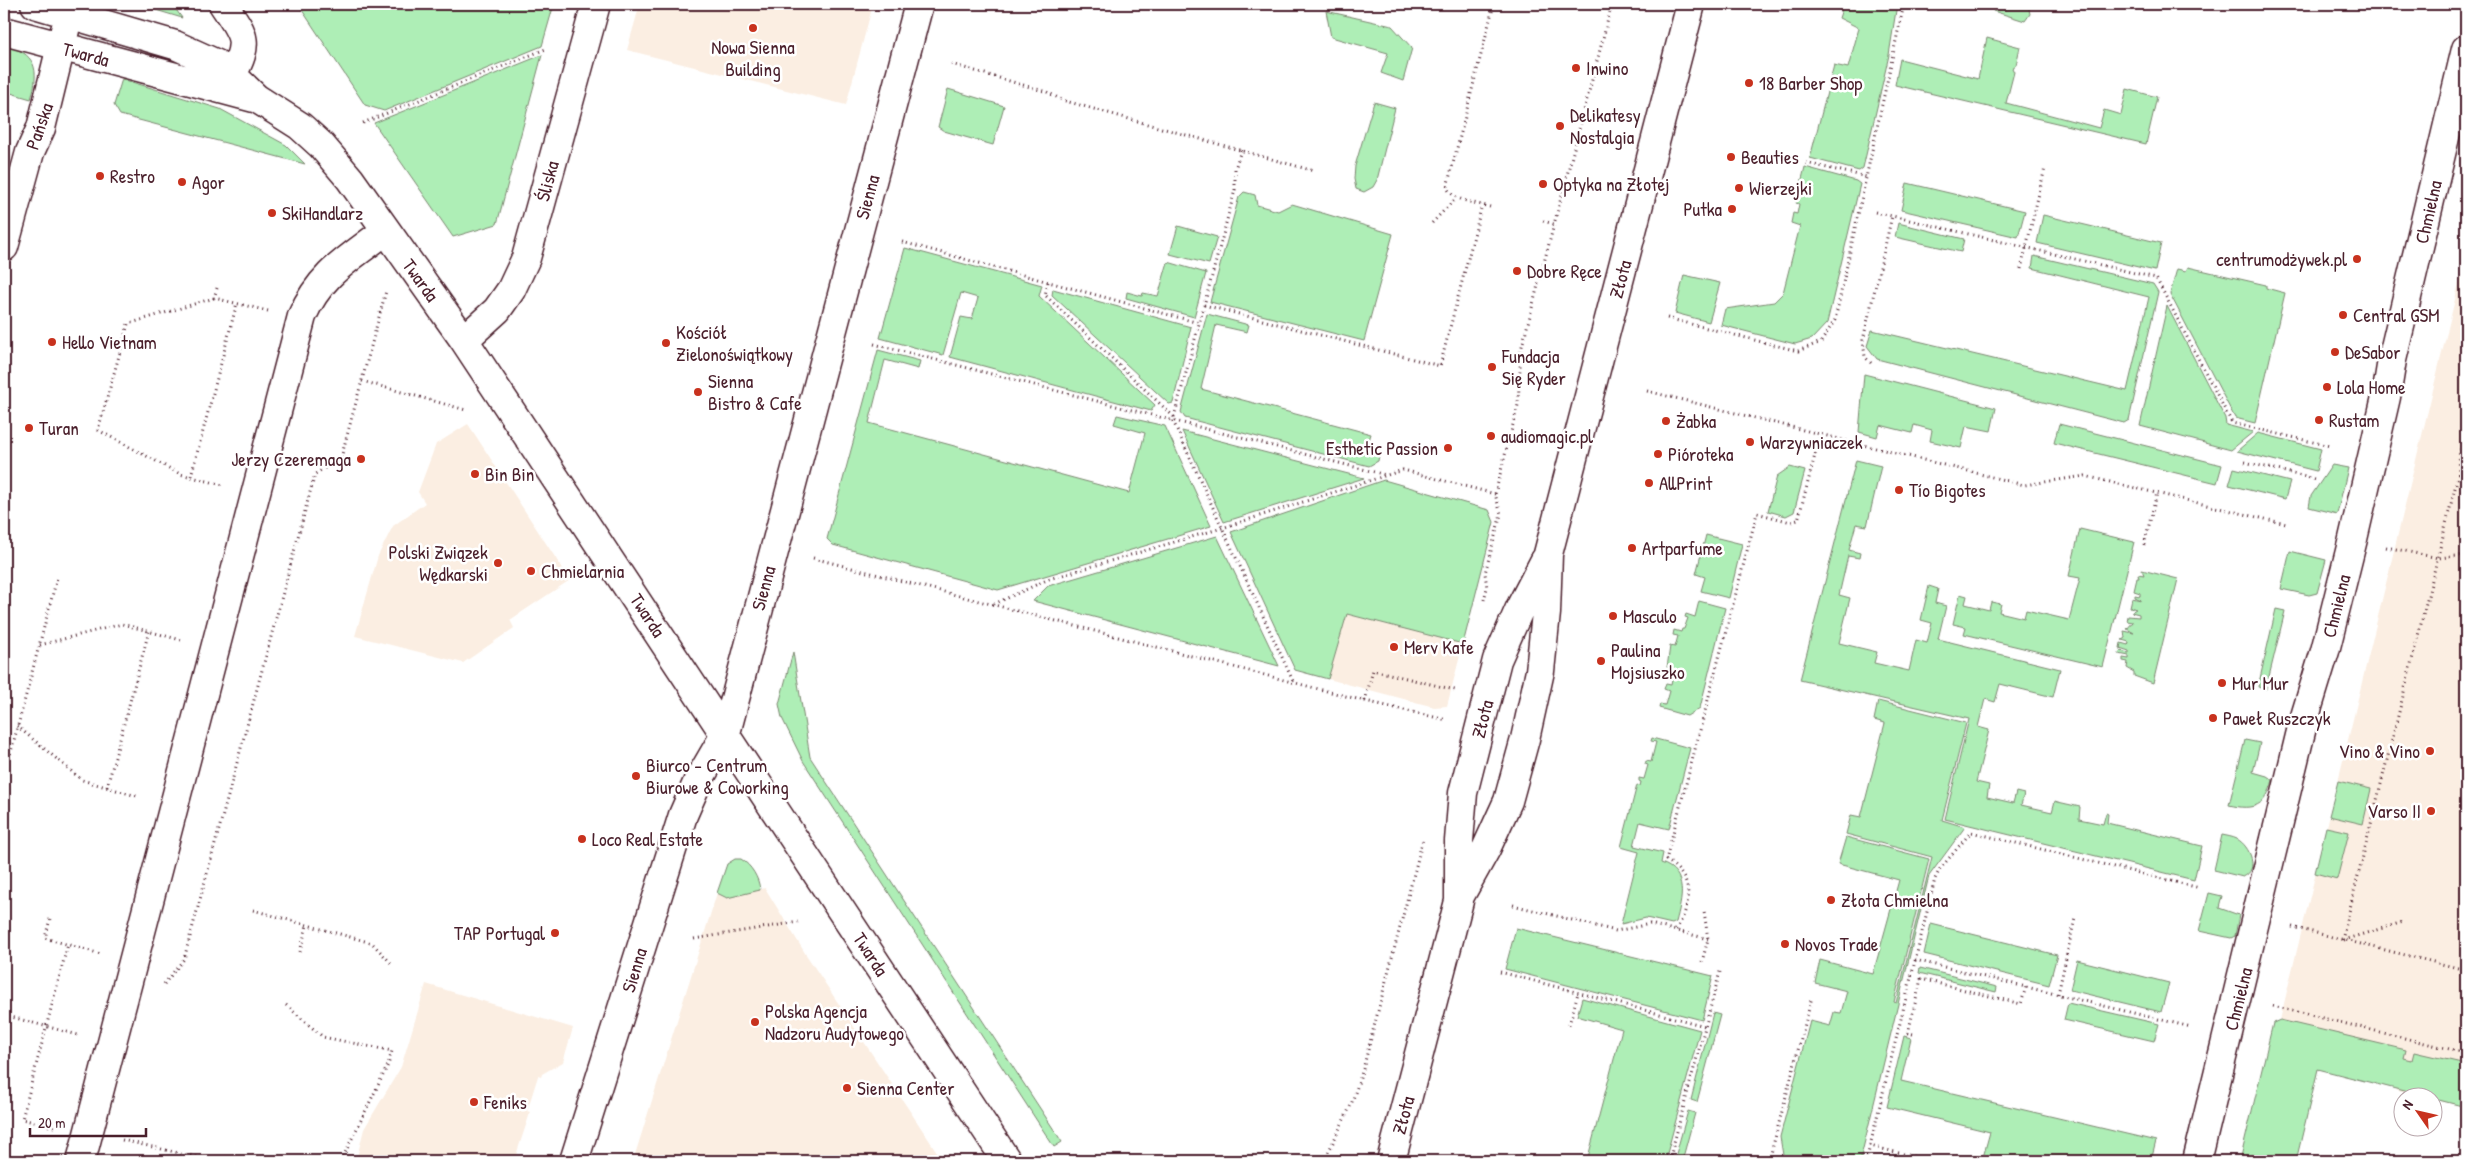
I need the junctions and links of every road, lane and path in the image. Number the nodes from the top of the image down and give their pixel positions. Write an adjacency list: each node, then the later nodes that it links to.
1 (35, 4): 9 (street, Twarda)
2 (223, 4): 15 (street)
3 (596, 4): 45 (street, Śliska)
4 (919, 4): 81 (street, Sienna)
5 (1494, 4): 23 (path)
6 (1612, 4): 30 (path)
7 (1691, 4): 66 (street, Złota)
8 (1904, 4): 22 (path)
9 (71, 9): 11 (street, Pańska); 15 (street, Twarda)
10 (4, 31): 11 (street, Twarda)
11 (61, 47): 16 (street, Twarda); 33 (street, Pańska)
12 (548, 47): 17 (path)
13 (2466, 49): 141 (street, Chmielna)
14 (951, 64): 18 (path)
15 (232, 75): 16 (street, Twarda)
16 (256, 98): 31 (street, Twarda)
17 (364, 123)
18 (1240, 150): 21 (path); 41 (path)
19 (1806, 163): 22 (path)
20 (2045, 168): 34 (path)
21 (1314, 171)
22 (1867, 177): 43 (path)
23 (1456, 198): 24 (path); 29 (path)
24 (1482, 205): 25 (path); 41 (path)
25 (1490, 207)
26 (1876, 212): 27 (path)
27 (1892, 216): 34 (path); 47 (path)
28 (1542, 220): 30 (path)
29 (1432, 222)
30 (1554, 224): 61 (path)
31 (385, 232): 45 (street, Twarda); 130 (street)
32 (902, 242): 36 (path)
33 (4, 247)
34 (2026, 247): 35 (path); 54 (path)
35 (2021, 269)
36 (1048, 282): 44 (path); 51 (path)
37 (217, 288): 39 (path)
38 (387, 289): 48 (path)
39 (214, 298): 40 (path); 56 (path)
40 (237, 304): 42 (path); 56 (path)
41 (1204, 305): 44 (path)
42 (274, 312)
43 (1667, 318)
44 (1199, 323): 51 (path)
45 (464, 340): 81 (street, Twarda)
46 (874, 344): 51 (path)
47 (1871, 363)
48 (362, 381): 50 (path); 88 (path)
49 (1647, 391): 53 (path)
50 (466, 410)
51 (1173, 419): 57 (path); 63 (path)
52 (2466, 426): 69 (path)
53 (1820, 436): 60 (path); 99 (path)
54 (2330, 446)
55 (2245, 462): 58 (path)
56 (191, 476): 59 (path)
57 (1386, 476): 61 (path); 63 (path)
58 (2314, 479)
59 (228, 486)
60 (2157, 493): 62 (path); 64 (path)
61 (1495, 494): 72 (path)
62 (2286, 524)
63 (1222, 528): 71 (path); 76 (path)
64 (2144, 545)
65 (2384, 546): 69 (path)
66 (1548, 554): 87 (street, Złota); 87 (street, Złota)
67 (2466, 555): 69 (path)
68 (813, 558): 71 (path)
69 (2438, 558): 102 (path)
70 (57, 578): 75 (path)
71 (994, 604): 76 (path)
72 (1482, 607)
73 (149, 631): 74 (path); 75 (path); 83 (path)
74 (187, 641)
75 (39, 645): 80 (path)
76 (1293, 682): 78 (path)
77 (1460, 691): 78 (path)
78 (1365, 701): 79 (path)
79 (1453, 721)
80 (17, 726): 82 (path); 83 (path)
81 (726, 733): 133 (street, Sienna); 134 (street, Twarda)
82 (4, 778)
83 (107, 787): 84 (path)
84 (145, 799)
85 (1423, 837): 135 (path)
86 (2200, 888): 106 (path)
87 (1460, 894): 136 (street, Złota)
88 (201, 896): 89 (path); 113 (path)
89 (206, 898)
90 (1513, 904): 99 (path)
91 (253, 910): 97 (path)
92 (1704, 911): 101 (path)
93 (2076, 918): 115 (path)
94 (50, 919): 103 (path)
95 (798, 922): 100 (path)
96 (2403, 922): 102 (path)
97 (307, 925): 104 (path); 108 (path)
98 (2292, 927): 102 (path)
99 (1676, 930): 101 (path)
100 (694, 939)
101 (1708, 939): 107 (path)
102 (2342, 940): 110 (path)
103 (68, 944): 105 (path); 121 (path)
104 (300, 952)
105 (105, 955)
106 (1915, 960): 112 (path); 129 (path)
107 (1702, 962)
108 (392, 964)
109 (1721, 968): 122 (path)
110 (2466, 970)
111 (1500, 972): 114 (path)
112 (2026, 986): 115 (path); 124 (path)
113 (160, 989)
114 (1578, 993): 120 (path); 122 (path)
115 (2058, 994): 123 (path)
116 (1812, 997): 138 (path)
117 (286, 1005): 132 (path)
118 (2273, 1006): 126 (path)
119 (4, 1015): 121 (path)
120 (1569, 1025)
121 (46, 1026): 125 (path); 127 (path)
122 (1705, 1026): 137 (path)
123 (2191, 1027)
124 (1913, 1034)
125 (83, 1037)
126 (2466, 1053)
127 (59, 1129)
128 (116, 1138): 131 (path)
129 (1870, 1146): 139 (path); 140 (path)
130 (81, 1161)
131 (214, 1161)
132 (341, 1161)
133 (574, 1161)
134 (1007, 1161)
135 (1324, 1161)
136 (1391, 1161)
137 (1669, 1161)
138 (1769, 1161)
139 (1866, 1161)
140 (1933, 1161)
141 (2197, 1161)

